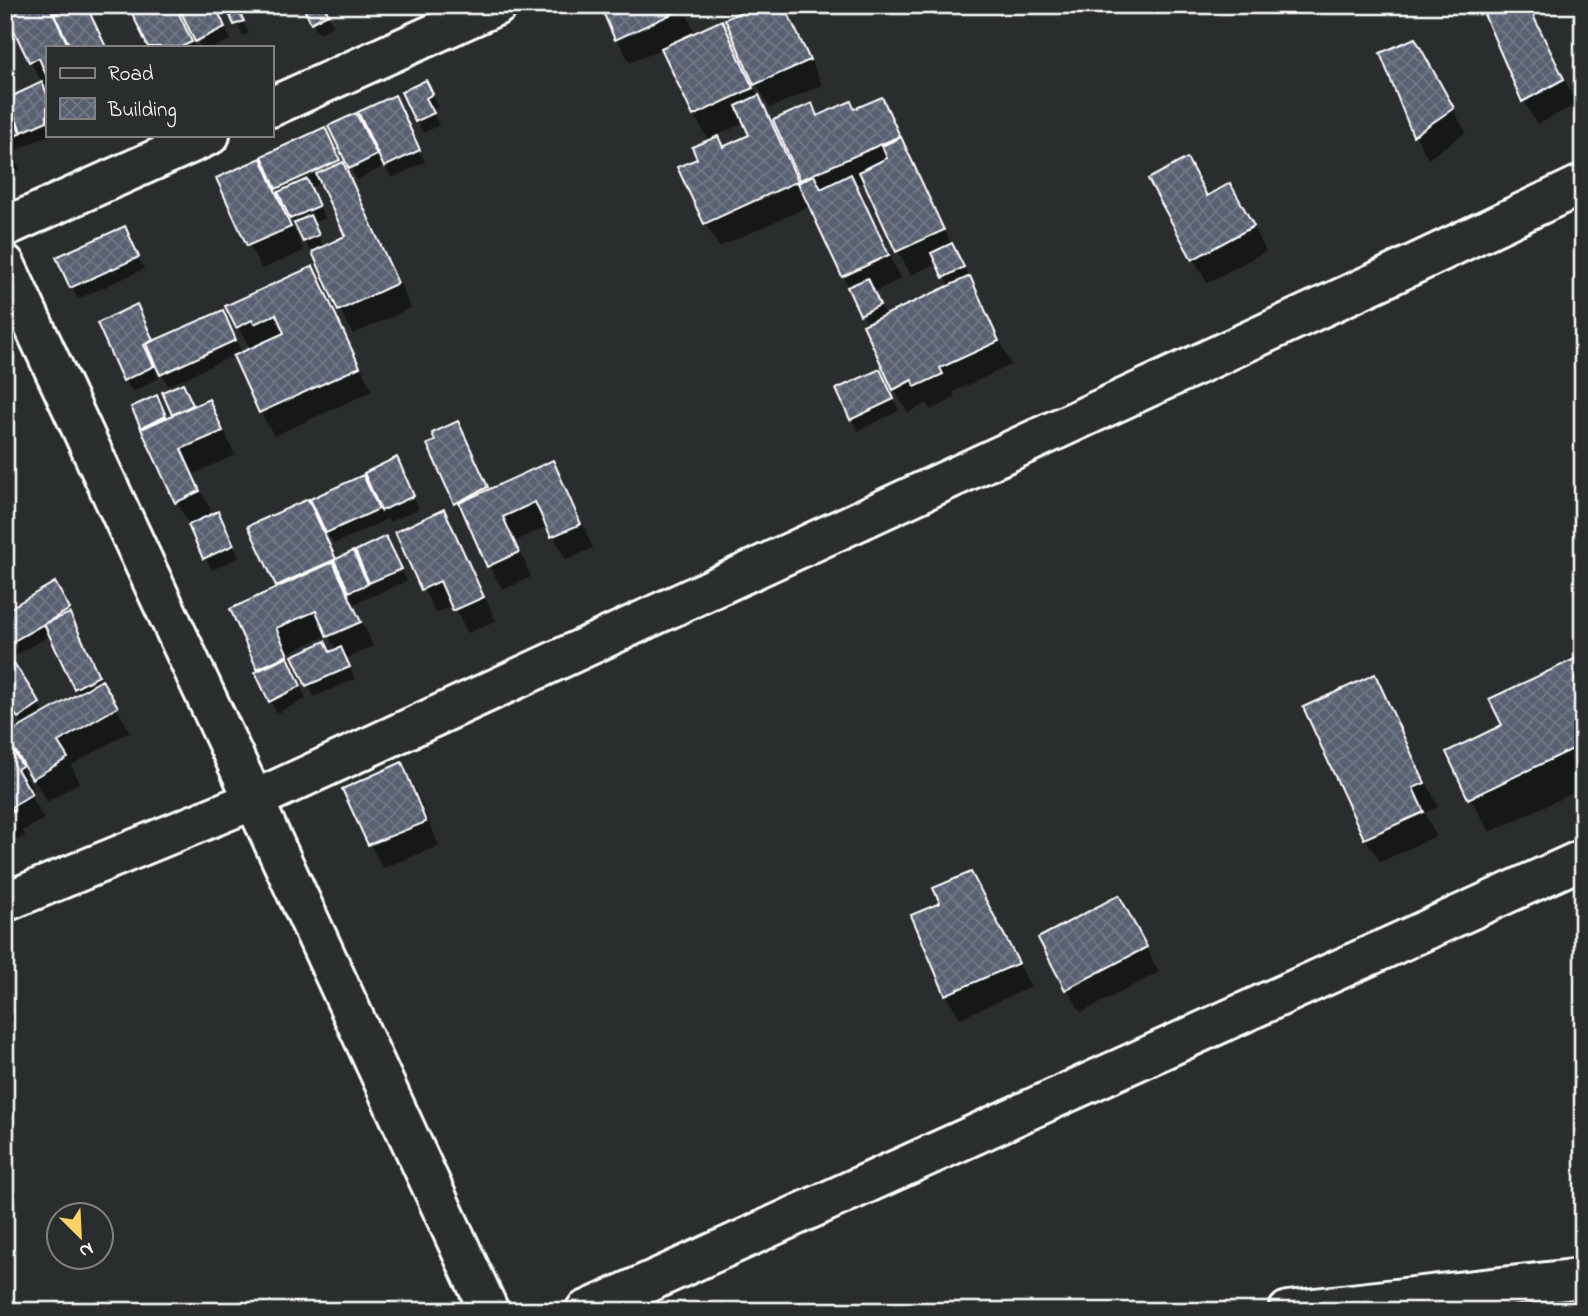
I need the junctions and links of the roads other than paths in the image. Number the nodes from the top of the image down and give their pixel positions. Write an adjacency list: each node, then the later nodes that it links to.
1 (498, 5): 2 (street)
2 (273, 106)
3 (208, 136): 5 (street)
4 (1583, 184): 7 (street)
5 (5, 227)
6 (5, 264): 7 (street)
7 (254, 800): 9 (street); 11 (street)
8 (1583, 859): 12 (street)
9 (5, 902)
10 (1583, 1278): 13 (street)
11 (489, 1311)
12 (585, 1311)
13 (1288, 1311)

